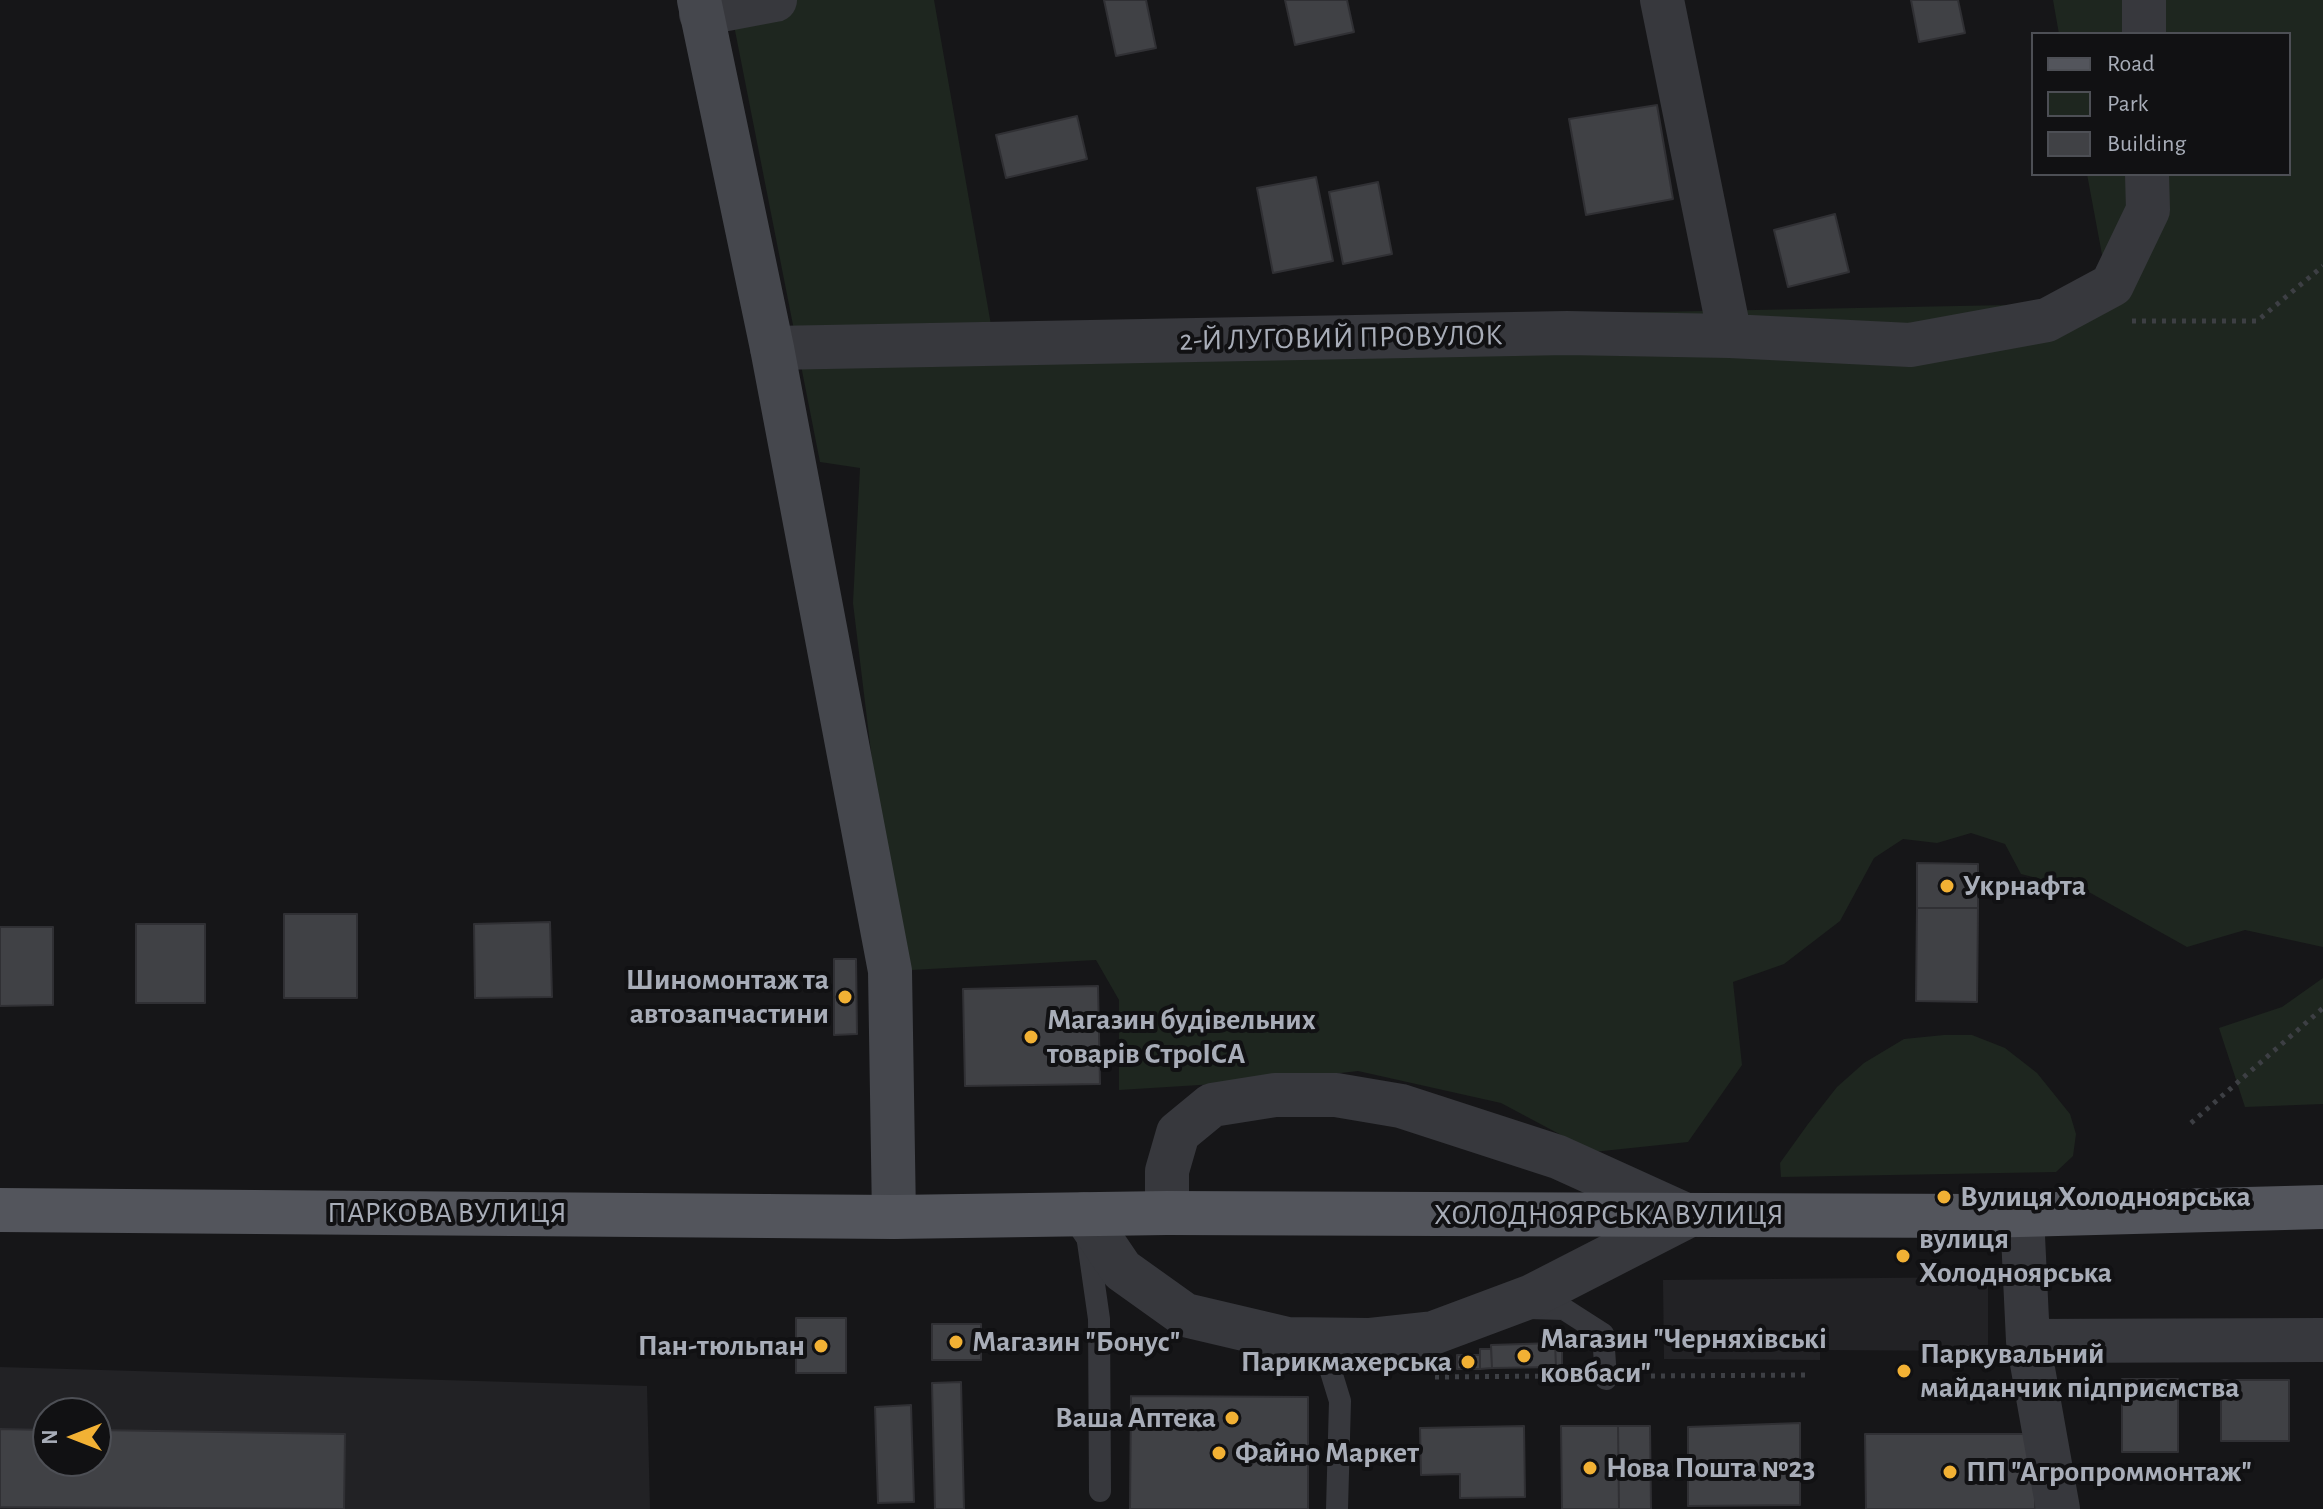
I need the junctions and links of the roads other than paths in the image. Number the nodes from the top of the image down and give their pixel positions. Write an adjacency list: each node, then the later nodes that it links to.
1 (775, 0): 4 (street)
2 (1662, 0): 7 (street)
3 (2144, 0): 5 (street)
4 (700, 7): 8 (street)
5 (2144, 32)
6 (2147, 176): 7 (street, 2-Й ЛУГОВИЙ ПРОВУЛОК)
7 (1730, 336): 8 (street, 2-Й ЛУГОВИЙ ПРОВУЛОК)
8 (772, 348): 15 (street)
9 (2323, 1207): 13 (main road, ХОЛОДНОЯРСЬКА ВУЛИЦЯ)
10 (0, 1210): 15 (main road, ПАРКОВА ВУЛИЦЯ)
11 (1167, 1213): 12 (main road, ХОЛОДНОЯРСЬКА ВУЛИЦЯ); 14 (main road, ХОЛОДНОЯРСЬКА ВУЛИЦЯ); 14 (street)
12 (1084, 1214): 15 (main road, ХОЛОДНОЯРСЬКА ВУЛИЦЯ); 17 (street); 21 (lane)
13 (2022, 1215): 14 (main road, ХОЛОДНОЯРСЬКА ВУЛИЦЯ); 19 (street)
14 (1688, 1216): 16 (street)
15 (894, 1217)
16 (1503, 1307): 17 (street); 20 (lane)
17 (1321, 1339): 22 (lane)
18 (2323, 1340): 19 (street)
19 (2028, 1341): 23 (street)
20 (1606, 1379)
21 (1100, 1491)
22 (1337, 1509)
23 (2058, 1509)

